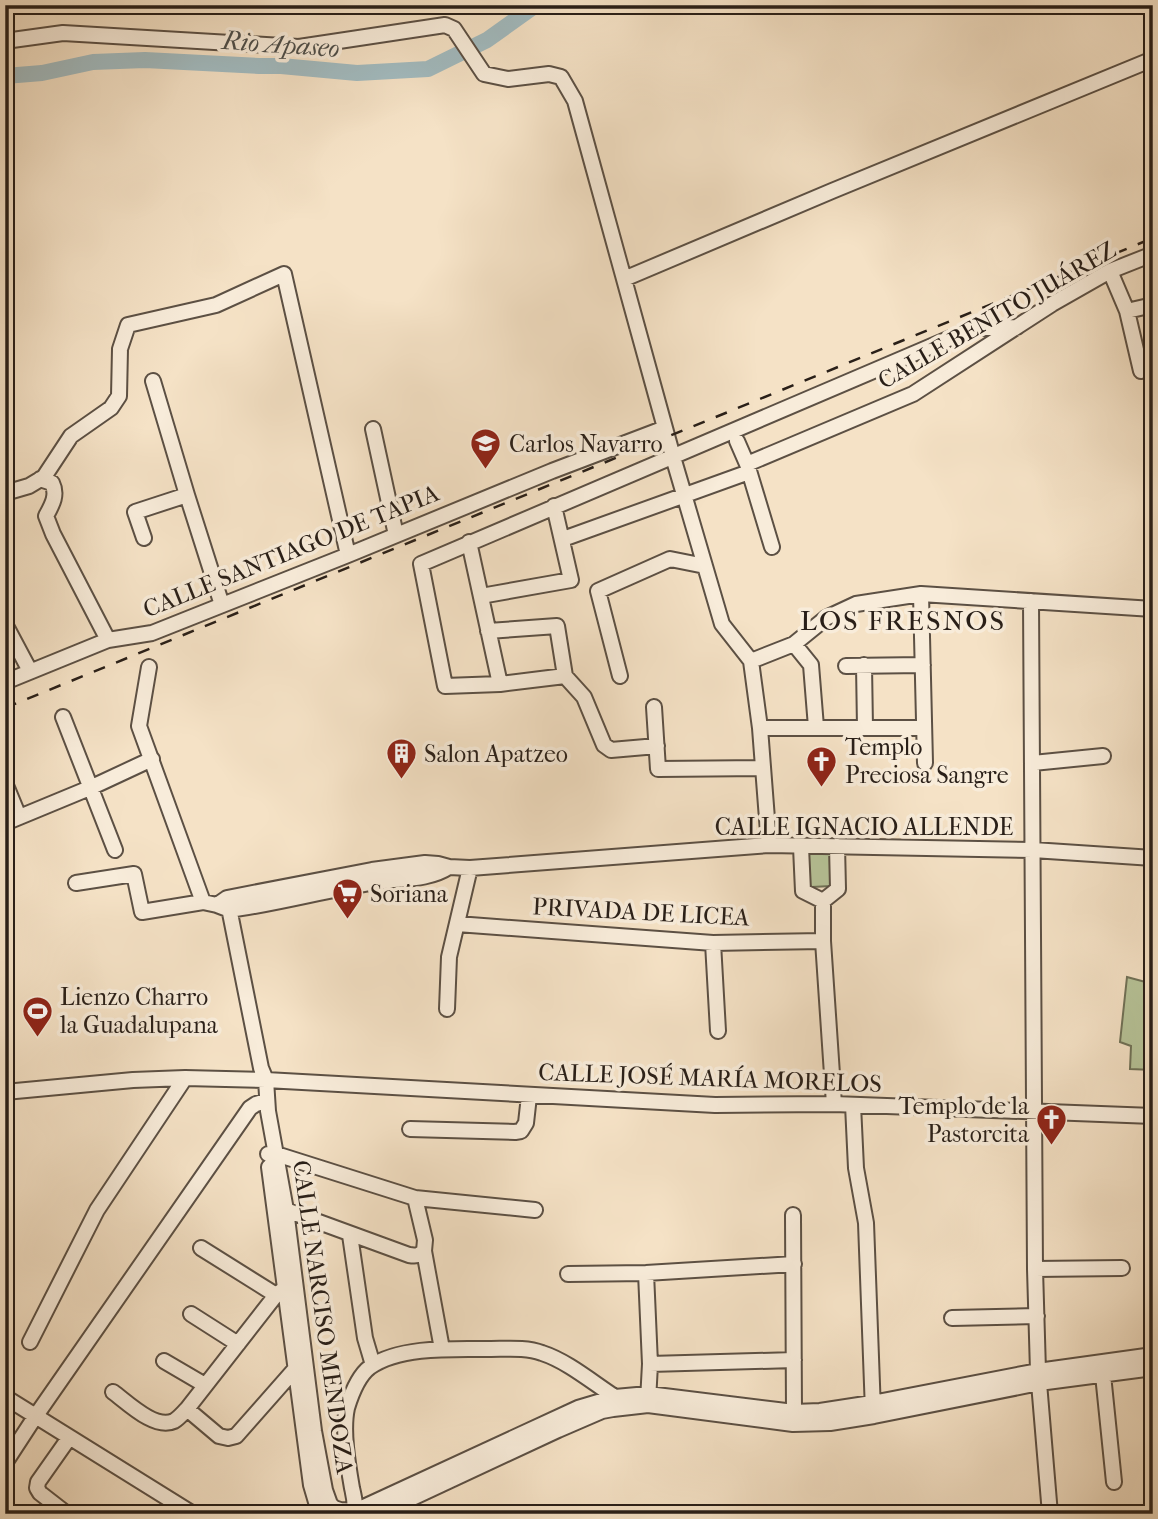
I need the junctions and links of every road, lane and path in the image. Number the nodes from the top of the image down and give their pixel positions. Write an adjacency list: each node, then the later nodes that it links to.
1 (5, 41): 5 (street)
2 (1153, 59): 5 (street)
3 (1153, 254): 4 (street, CALLE BENITO JUÁREZ)
4 (1110, 271): 7 (street); 8 (street, CALLE BENITO JUÁREZ)
5 (624, 279): 11 (street)
6 (1153, 304): 7 (street)
7 (1127, 312): 9 (street)
8 (1017, 327): 14 (street); 15 (street, CALLE BENITO JUÁREZ)
9 (1141, 371)
10 (153, 381): 18 (street)
11 (665, 428): 14 (street); 21 (street, CALLE SANTIAGO DE TAPIA)
12 (373, 429): 21 (street)
13 (737, 440): 15 (street)
14 (673, 457): 19 (street); 20 (street)
15 (748, 468): 19 (street, CALLE BENITO JUÁREZ); 25 (street)
16 (40, 479): 17 (street); 26 (street); 35 (street)
17 (5, 494)
18 (187, 495): 22 (street); 31 (street)
19 (684, 495): 23 (street, CALLE BENITO JUÁREZ); 27 (street)
20 (554, 506): 23 (street); 24 (street)
21 (396, 535): 26 (street, CALLE SANTIAGO DE TAPIA)
22 (144, 538)
23 (563, 539): 29 (street)
24 (469, 542): 29 (street); 46 (street)
25 (772, 547)
26 (348, 555): 31 (street, CALLE SANTIAGO DE TAPIA)
27 (705, 566): 37 (street); 44 (street)
28 (921, 594): 30 (street); 36 (street); 39 (street)
29 (481, 596): 34 (street)
30 (1031, 601): 32 (street); 56 (street)
31 (222, 605): 35 (street, CALLE SANTIAGO DE TAPIA)
32 (1153, 609)
33 (5, 624): 42 (street)
34 (488, 631): 43 (street); 46 (street)
35 (108, 640): 42 (street, CALLE SANTIAGO DE TAPIA)
36 (794, 643): 37 (street); 49 (street)
37 (751, 661): 50 (street)
38 (863, 665): 39 (street); 40 (street); 51 (street)
39 (923, 665): 52 (street)
40 (846, 666)
41 (149, 667): 55 (street, CALLE NARCISO MENDOZA)
42 (30, 671): 45 (street, CALLE SANTIAGO DE TAPIA)
43 (565, 676): 46 (street); 53 (street)
44 (620, 676)
45 (5, 682)
46 (500, 684)
47 (654, 707): 53 (street)
48 (63, 718): 60 (street)
49 (816, 727): 50 (street); 51 (street)
50 (760, 728): 58 (street)
51 (865, 728): 52 (street)
52 (924, 728): 57 (street)
53 (657, 746): 58 (street)
54 (1103, 756): 56 (street)
55 (152, 760): 60 (street); 72 (street, CALLE NARCISO MENDOZA)
56 (1033, 763): 67 (street)
57 (925, 764)
58 (763, 768): 63 (street)
59 (5, 783): 61 (street)
60 (92, 787): 61 (street); 66 (street)
61 (19, 817): 62 (street)
62 (5, 823)
63 (769, 845): 64 (street, CALLE IGNACIO ALLENDE); 69 (street, CALLE IGNACIO ALLENDE)
64 (801, 846): 65 (street, CALLE IGNACIO ALLENDE); 71 (street)
65 (837, 846): 67 (street, CALLE IGNACIO ALLENDE); 71 (street)
66 (115, 850)
67 (1033, 850): 68 (street, CALLE IGNACIO ALLENDE); 85 (street)
68 (1153, 858)
69 (470, 868): 72 (street, CALLE IGNACIO ALLENDE); 73 (street)
70 (76, 883): 72 (street, CALLE IGNACIO ALLENDE)
71 (823, 901): 74 (street)
72 (219, 904): 78 (street, CALLE NARCISO MENDOZA)
73 (457, 924): 75 (street, PRIVADA DE LICEA); 76 (street)
74 (823, 941): 75 (street, PRIVADA DE LICEA); 83 (street)
75 (713, 943): 77 (street)
76 (447, 1009)
77 (718, 1031)
78 (262, 1076): 79 (street, CALLE JOSÉ MARÍA MORELOS); 81 (street, CALLE JOSÉ MARÍA MORELOS); 82 (street, CALLE NARCISO MENDOZA)
79 (185, 1078): 80 (street, CALLE JOSÉ MARÍA MORELOS); 105 (street)
80 (5, 1092)
81 (529, 1096): 83 (street, CALLE JOSÉ MARÍA MORELOS); 87 (street)
82 (259, 1104): 88 (street, CALLE NARCISO MENDOZA); 125 (street)
83 (834, 1104): 84 (street, CALLE JOSÉ MARÍA MORELOS)
84 (853, 1105): 85 (street, CALLE JOSÉ MARÍA MORELOS); 123 (street)
85 (1034, 1111): 86 (street, CALLE JOSÉ MARÍA MORELOS); 98 (street)
86 (1153, 1116)
87 (410, 1129)
88 (272, 1154): 89 (street); 90 (street, CALLE NARCISO MENDOZA); 101 (street, CALLE NARCISO MENDOZA)
89 (415, 1198): 91 (street); 95 (street)
90 (286, 1210): 93 (street); 101 (street, CALLE NARCISO MENDOZA)
91 (535, 1210)
92 (793, 1216): 96 (street)
93 (350, 1235): 95 (street); 112 (street)
94 (201, 1248): 101 (street)
95 (424, 1251): 107 (street)
96 (793, 1264): 99 (street); 109 (street)
97 (1122, 1268): 98 (street)
98 (1035, 1269): 103 (street)
99 (646, 1273): 100 (street); 111 (street)
100 (568, 1274)
101 (285, 1290): 106 (street); 113 (street, CALLE NARCISO MENDOZA); 126 (street, CALLE NARCISO MENDOZA)
102 (191, 1314): 106 (street)
103 (1037, 1316): 104 (street); 116 (street)
104 (952, 1318)
105 (30, 1342)
106 (238, 1344): 117 (street)
107 (442, 1349): 112 (street); 120 (street)
108 (1153, 1355): 114 (street, CALLE NARCISO MENDOZA)
109 (794, 1360): 111 (street); 124 (street)
110 (164, 1361): 117 (street)
111 (650, 1364): 121 (street)
112 (373, 1365): 130 (street)
113 (296, 1368): 122 (street); 126 (street, CALLE NARCISO MENDOZA)
114 (1102, 1368): 115 (street, CALLE NARCISO MENDOZA); 116 (street, CALLE NARCISO MENDOZA); 129 (street)
115 (1153, 1368)
116 (1038, 1377): 123 (street, CALLE NARCISO MENDOZA); 135 (street)
117 (205, 1385): 122 (street)
118 (113, 1392): 122 (street)
119 (5, 1397): 125 (street)
120 (615, 1397): 121 (street, CALLE NARCISO MENDOZA); 130 (street, CALLE NARCISO MENDOZA)
121 (648, 1399): 123 (street, CALLE NARCISO MENDOZA); 124 (street, CALLE NARCISO MENDOZA); 134 (street, CALLE NARCISO MENDOZA)
122 (187, 1409)
123 (873, 1410): 124 (street, CALLE NARCISO MENDOZA)
124 (794, 1412)
125 (35, 1416): 127 (street); 128 (street)
126 (309, 1431): 130 (street, CALLE NARCISO MENDOZA); 133 (street, CALLE NARCISO MENDOZA)
127 (69, 1438): 131 (street); 132 (street)
128 (5, 1463)
129 (1114, 1482)
130 (347, 1512)
131 (67, 1514)
132 (193, 1514)
133 (323, 1514)
134 (378, 1514)
135 (1050, 1514)

